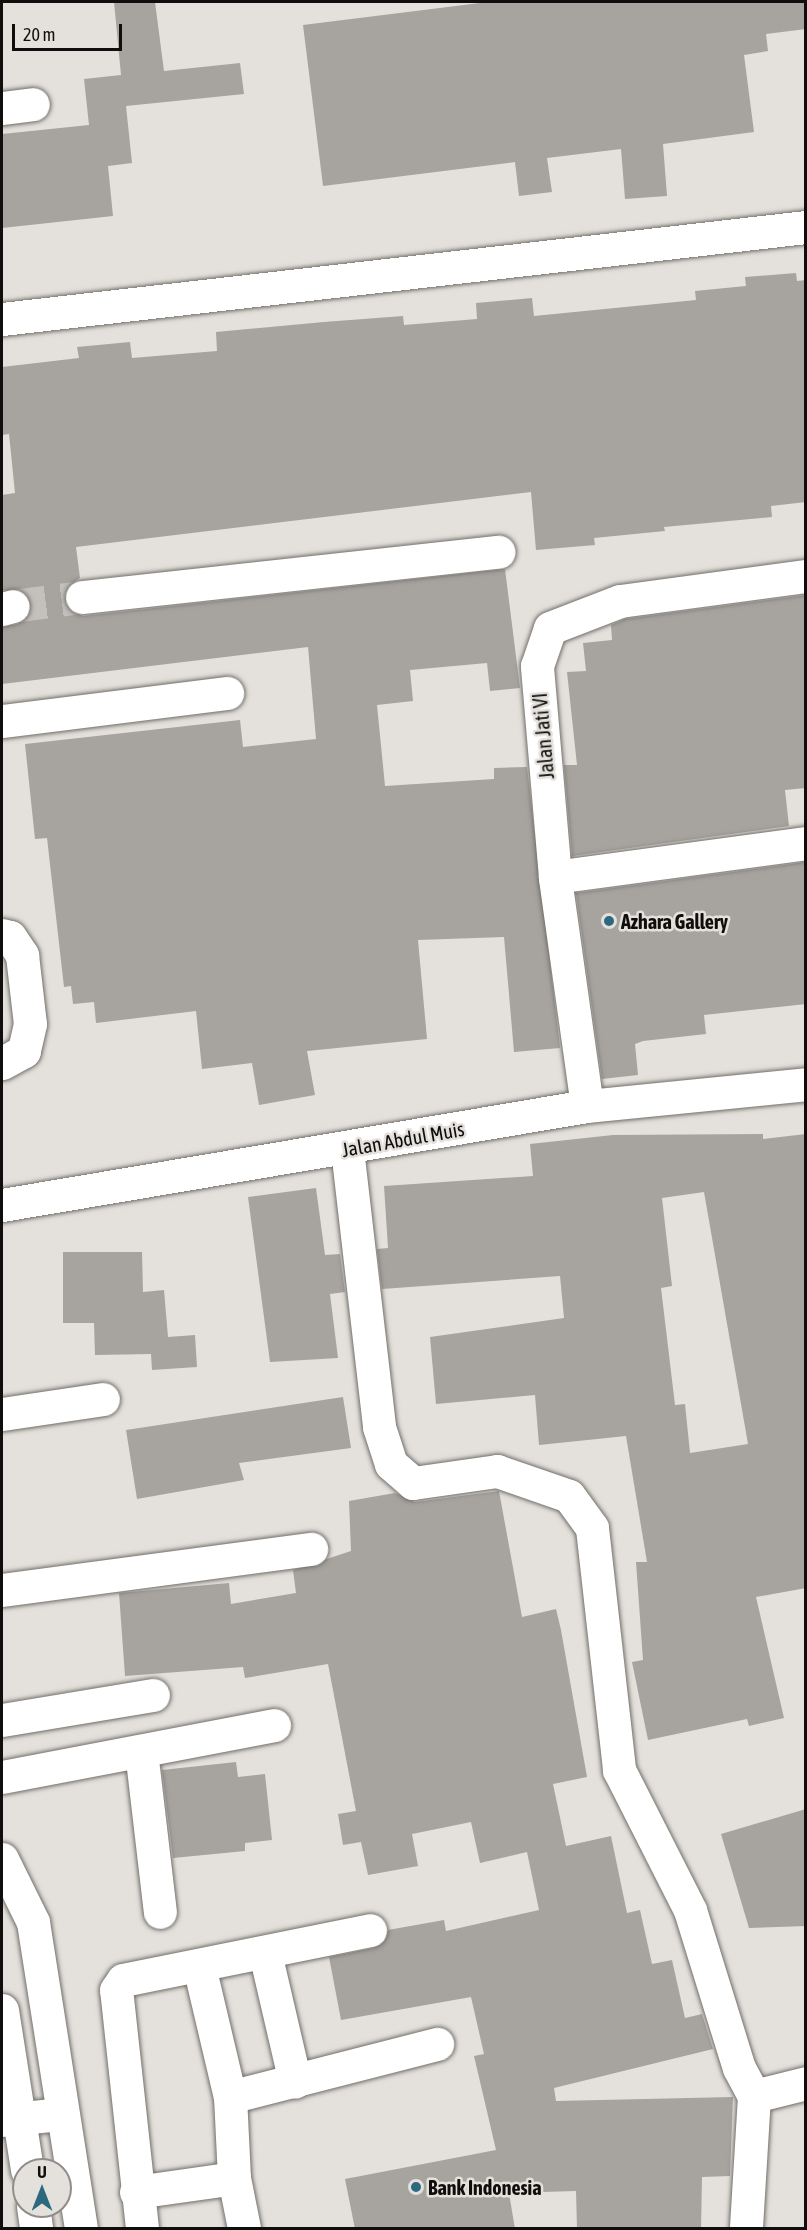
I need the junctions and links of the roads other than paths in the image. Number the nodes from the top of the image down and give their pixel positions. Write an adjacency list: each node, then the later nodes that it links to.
1 (806, 227): 2 (street)
2 (2, 319)
3 (499, 552): 5 (street)
4 (806, 576): 9 (street, Jalan Jati VI)
5 (82, 597)
6 (227, 693): 7 (street)
7 (2, 721)
8 (806, 843): 9 (street)
9 (555, 877): 13 (street, Jalan Jati VI)
10 (2, 935): 11 (street)
11 (2, 1063)
12 (806, 1084): 13 (street, Jalan Abdul Muis)
13 (587, 1106): 14 (street, Jalan Abdul Muis)
14 (347, 1149): 15 (street, Jalan Abdul Muis); 34 (street)
15 (2, 1205)
16 (104, 1399): 17 (street)
17 (2, 1414)
18 (311, 1549): 19 (street)
19 (2, 1590)
20 (153, 1695): 21 (street)
21 (2, 1720)
22 (274, 1725): 23 (street)
23 (141, 1751): 24 (street); 26 (street)
24 (2, 1777)
25 (2, 1859): 36 (street)
26 (160, 1912)
27 (370, 1930): 28 (street)
28 (265, 1953): 29 (street); 32 (street)
29 (199, 1965): 35 (street); 40 (street)
30 (2, 2010): 37 (street)
31 (437, 2044): 32 (street)
32 (295, 2082): 35 (street)
33 (806, 2083): 34 (street)
34 (754, 2096): 44 (street)
35 (230, 2097): 39 (street)
36 (62, 2114): 37 (street); 41 (street)
37 (11, 2119): 38 (street)
38 (23, 2158)
39 (234, 2178): 40 (street); 43 (street)
40 (136, 2192): 42 (street)
41 (81, 2229)
42 (142, 2229)
43 (244, 2229)
44 (746, 2229)

